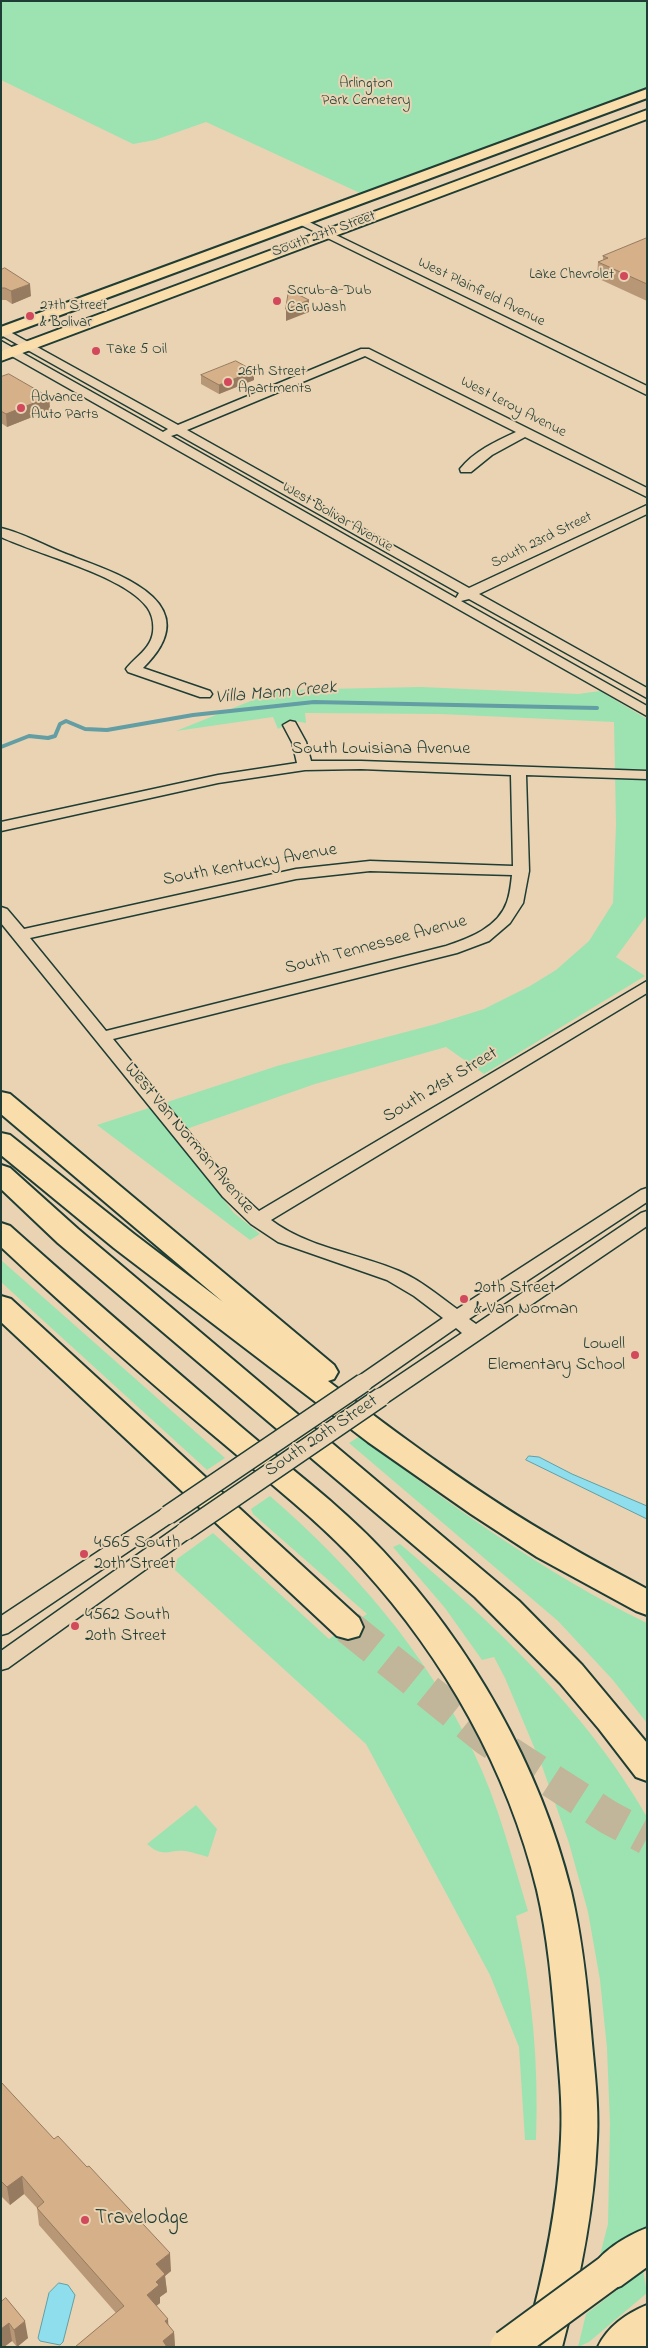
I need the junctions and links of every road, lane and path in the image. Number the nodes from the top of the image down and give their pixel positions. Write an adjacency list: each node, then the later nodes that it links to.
1 (647, 93): 3 (main road, South 27th Street)
2 (647, 114): 4 (main road, South 27th Street)
3 (302, 222): 4 (street, West Plainfield Avenue); 5 (main road, South 27th Street)
4 (326, 234): 5 (main road, South 27th Street); 8 (street, West Plainfield Avenue)
5 (8, 341): 6 (street, West Bolivar Avenue); 7 (street, West Bolivar Avenue)
6 (81, 376): 7 (street); 9 (street, West Bolivar Avenue)
7 (65, 382): 11 (street, West Bolivar Avenue)
8 (647, 391)
9 (177, 430): 10 (street, West Leroy Avenue); 11 (street); 14 (street, West Bolivar Avenue)
10 (526, 432): 12 (street); 13 (street, West Leroy Avenue)
11 (161, 436): 16 (street, West Bolivar Avenue)
12 (466, 469)
13 (647, 493)
14 (315, 507): 16 (street); 18 (street, West Bolivar Avenue)
15 (647, 509): 18 (street, South 23rd Street)
16 (298, 514): 19 (street, West Bolivar Avenue)
17 (1, 532): 20 (street)
18 (469, 594): 19 (street, South 23rd Street); 21 (street, West Bolivar Avenue)
19 (452, 602): 22 (street, West Bolivar Avenue)
20 (205, 694)
21 (647, 694)
22 (647, 712)
23 (290, 725): 24 (street)
24 (305, 766): 25 (street, South Louisiana Avenue); 27 (street, South Louisiana Avenue)
25 (518, 770): 26 (street, South Louisiana Avenue); 28 (street, South Tennessee Avenue)
26 (647, 775)
27 (1, 827)
28 (521, 870): 30 (street, South Kentucky Avenue); 32 (street, South Tennessee Avenue)
29 (1, 912): 30 (street, West Van Norman Avenue)
30 (20, 935): 32 (street, West Van Norman Avenue)
31 (647, 986): 38 (street, South 21st Street)
32 (101, 1036): 38 (street, West Van Norman Avenue)
33 (1, 1100): 43 (highway)
34 (1, 1141): 43 (highway)
35 (1, 1174): 50 (highway)
36 (647, 1194): 41 (street, South 20th Street)
37 (647, 1217): 42 (street, South 20th Street)
38 (256, 1220): 41 (street, West Van Norman Avenue)
39 (1, 1232): 54 (highway)
40 (1, 1306): 48 (highway)
41 (457, 1318): 42 (street, West Van Norman Avenue); 44 (street, South 20th Street, bridge)
42 (474, 1332): 46 (street, South 20th Street, bridge)
43 (422, 1463): 45 (highway)
44 (57, 1588): 46 (street); 47 (street, South 20th Street)
45 (647, 1602)
46 (78, 1607): 49 (street, South 20th Street)
47 (1, 1627)
48 (348, 1627)
49 (1, 1662)
50 (647, 1768)
51 (647, 2245): 53 (highway, bridge)
52 (647, 2323): 55 (highway)
53 (507, 2347)
54 (543, 2347)
55 (617, 2347)

